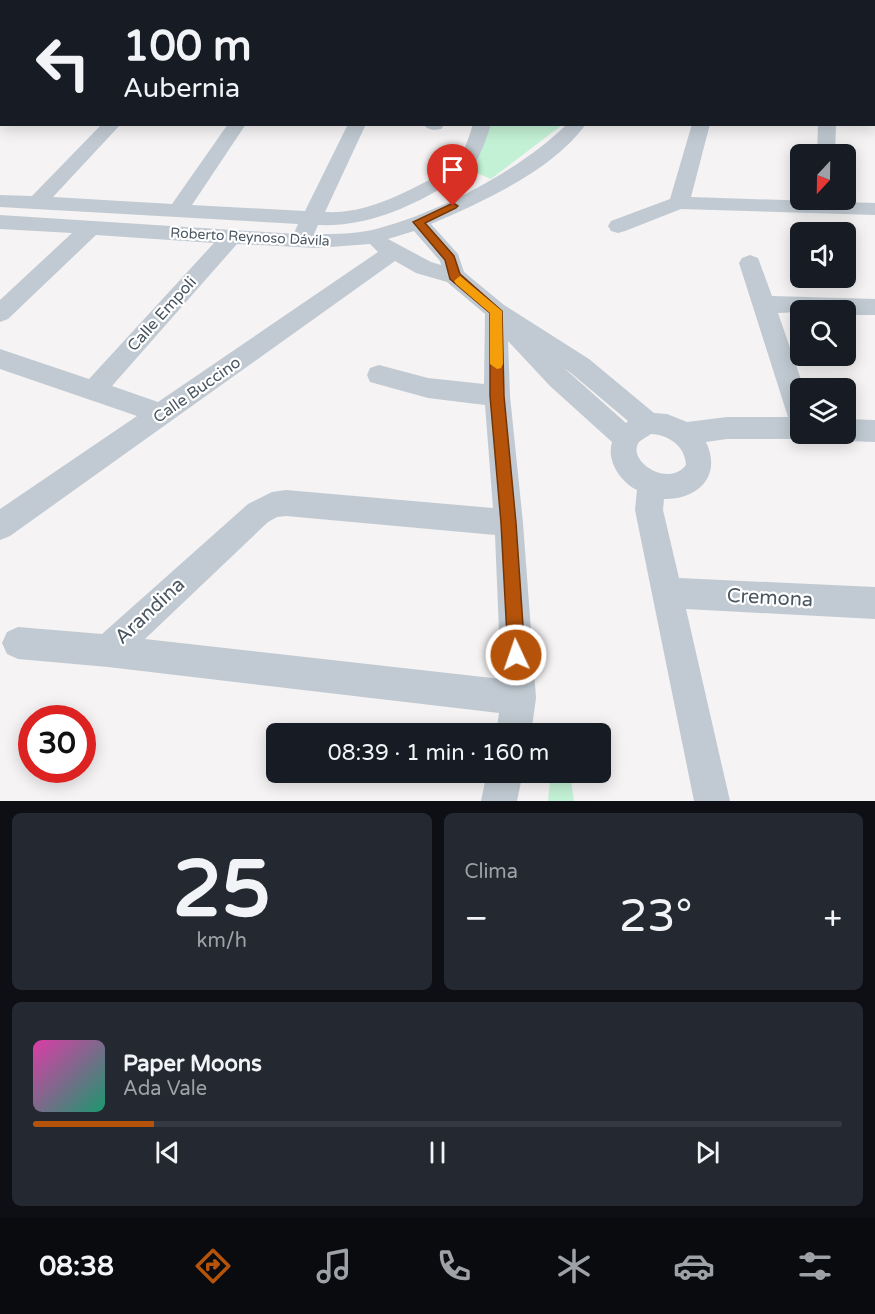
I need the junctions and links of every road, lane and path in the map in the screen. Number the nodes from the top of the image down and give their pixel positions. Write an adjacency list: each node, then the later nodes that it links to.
1 (110, 126): 12 (street)
2 (236, 126): 17 (street)
3 (356, 126): 18 (street)
4 (482, 126): 9 (street, Roberto Reynoso Dávila)
5 (575, 126): 10 (street, Roberto Reynoso Dávila)
6 (700, 126): 13 (street)
7 (826, 126): 8 (street)
8 (826, 144)
9 (460, 171): 10 (street); 18 (street, Roberto Reynoso Dávila)
10 (487, 189): 20 (street, Roberto Reynoso Dávila)
11 (0, 201): 12 (street, Roberto Reynoso Dávila)
12 (38, 202): 17 (street, Roberto Reynoso Dávila)
13 (679, 203): 14 (street); 21 (street)
14 (790, 203)
15 (856, 207): 16 (street)
16 (875, 209)
17 (177, 211): 18 (street, Roberto Reynoso Dávila)
18 (314, 212): 25 (street)
19 (0, 222): 22 (street, Roberto Reynoso Dávila)
20 (418, 222): 24 (street, Roberto Reynoso Dávila); 28 (street)
21 (618, 226)
22 (92, 227): 23 (street, Roberto Reynoso Dávila); 32 (street)
23 (231, 237): 25 (street, Roberto Reynoso Dávila); 36 (street, Calle Empoli)
24 (369, 237): 25 (street, Roberto Reynoso Dávila); 26 (street)
25 (298, 241)
26 (393, 252): 28 (street); 38 (street, Calle Buccino)
27 (750, 263): 29 (street)
28 (454, 276): 31 (street)
29 (763, 304): 30 (street); 35 (street)
30 (875, 307)
31 (496, 311): 37 (street); 39 (street); 44 (street)
32 (0, 313)
33 (0, 359): 36 (street)
34 (379, 375): 37 (street)
35 (790, 384)
36 (93, 391): 38 (street)
37 (497, 396): 46 (street)
38 (163, 414): 47 (street, Calle Buccino)
39 (648, 423): 43 (street); 44 (street)
40 (790, 428): 43 (street)
41 (856, 430): 42 (street)
42 (875, 431)
43 (684, 434): 45 (street)
44 (625, 438): 45 (street)
45 (652, 485): 48 (street)
46 (509, 523): 51 (street, Arandina); 52 (street)
47 (0, 526)
48 (666, 593): 49 (street, Cremona); 56 (street)
49 (875, 603)
50 (18, 644): 51 (street)
51 (108, 651): 52 (street, Arandina)
52 (519, 698): 53 (street)
53 (515, 723)
54 (503, 783): 55 (street)
55 (499, 801)
56 (712, 801)

